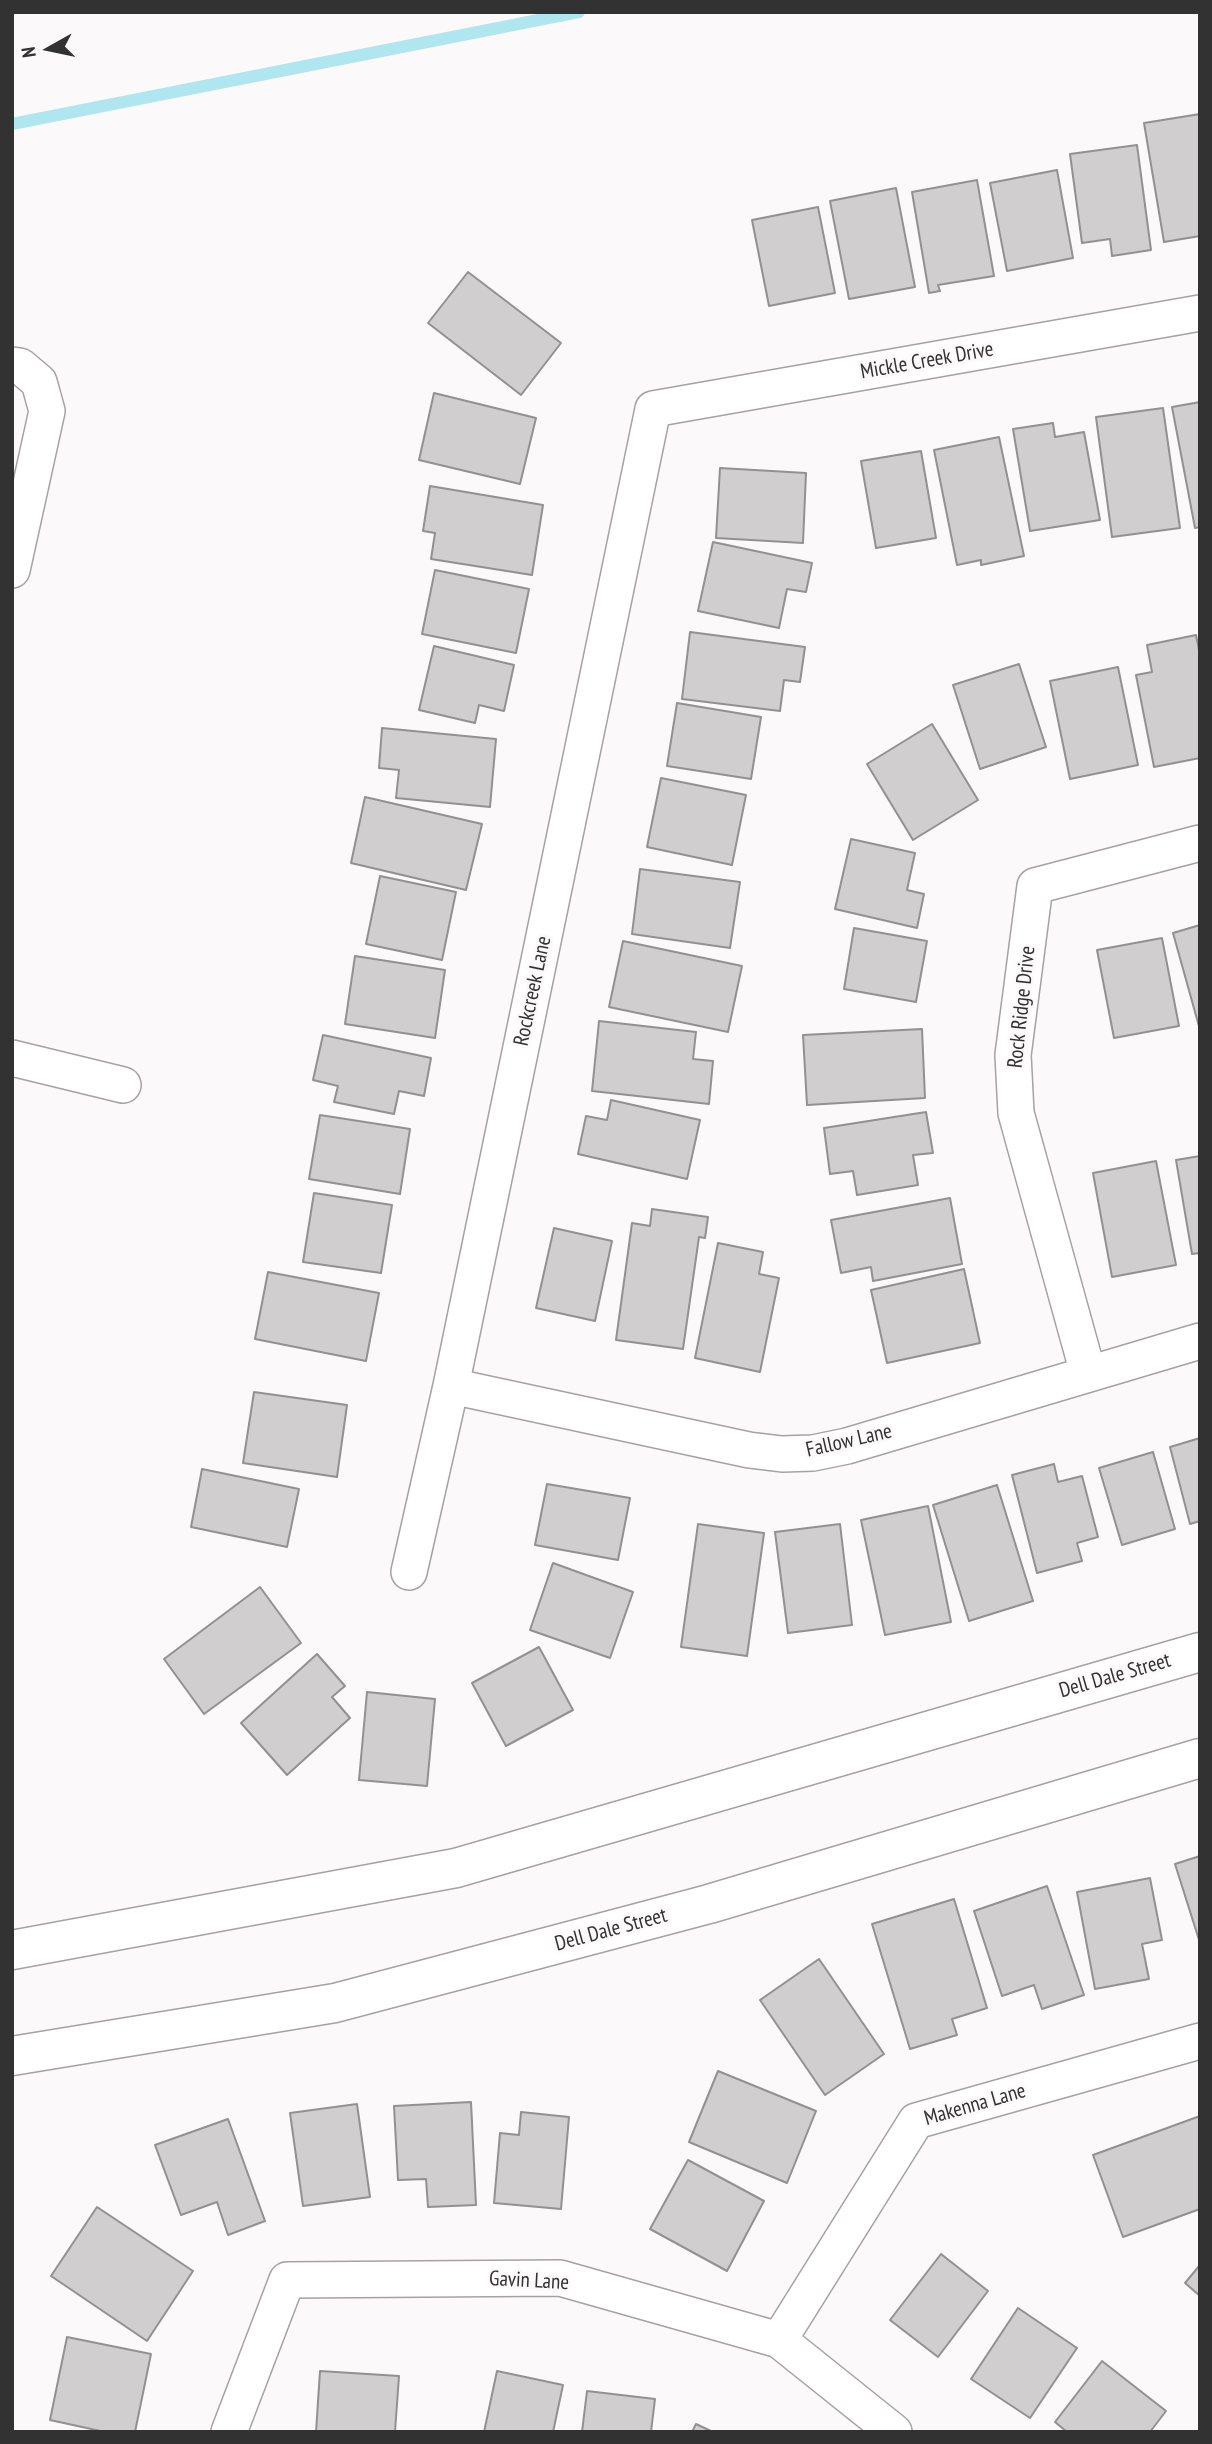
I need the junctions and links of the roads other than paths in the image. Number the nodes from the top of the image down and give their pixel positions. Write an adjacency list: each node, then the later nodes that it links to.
1 (1200, 313): 3 (street, Mickle Creek Drive)
2 (12, 365): 4 (street)
3 (653, 409): 10 (street, Rockcreek Lane)
4 (12, 570)
5 (1200, 844): 9 (street, Rock Ridge Drive)
6 (12, 1058): 7 (street)
7 (123, 1085)
8 (1200, 1341): 9 (street, Fallow Lane)
9 (1088, 1373): 10 (street, Fallow Lane)
10 (451, 1386): 11 (street, Rockcreek Lane)
11 (409, 1572)
12 (1200, 1652): 14 (main road, Dell Dale Street)
13 (1200, 1758): 16 (main road, Dell Dale Street)
14 (12, 1950)
15 (1200, 2041): 17 (street, Makenna Lane)
16 (12, 2056)
17 (779, 2340): 18 (street, Gavin Lane); 19 (street, Gavin Lane)
18 (229, 2432)
19 (894, 2432)

